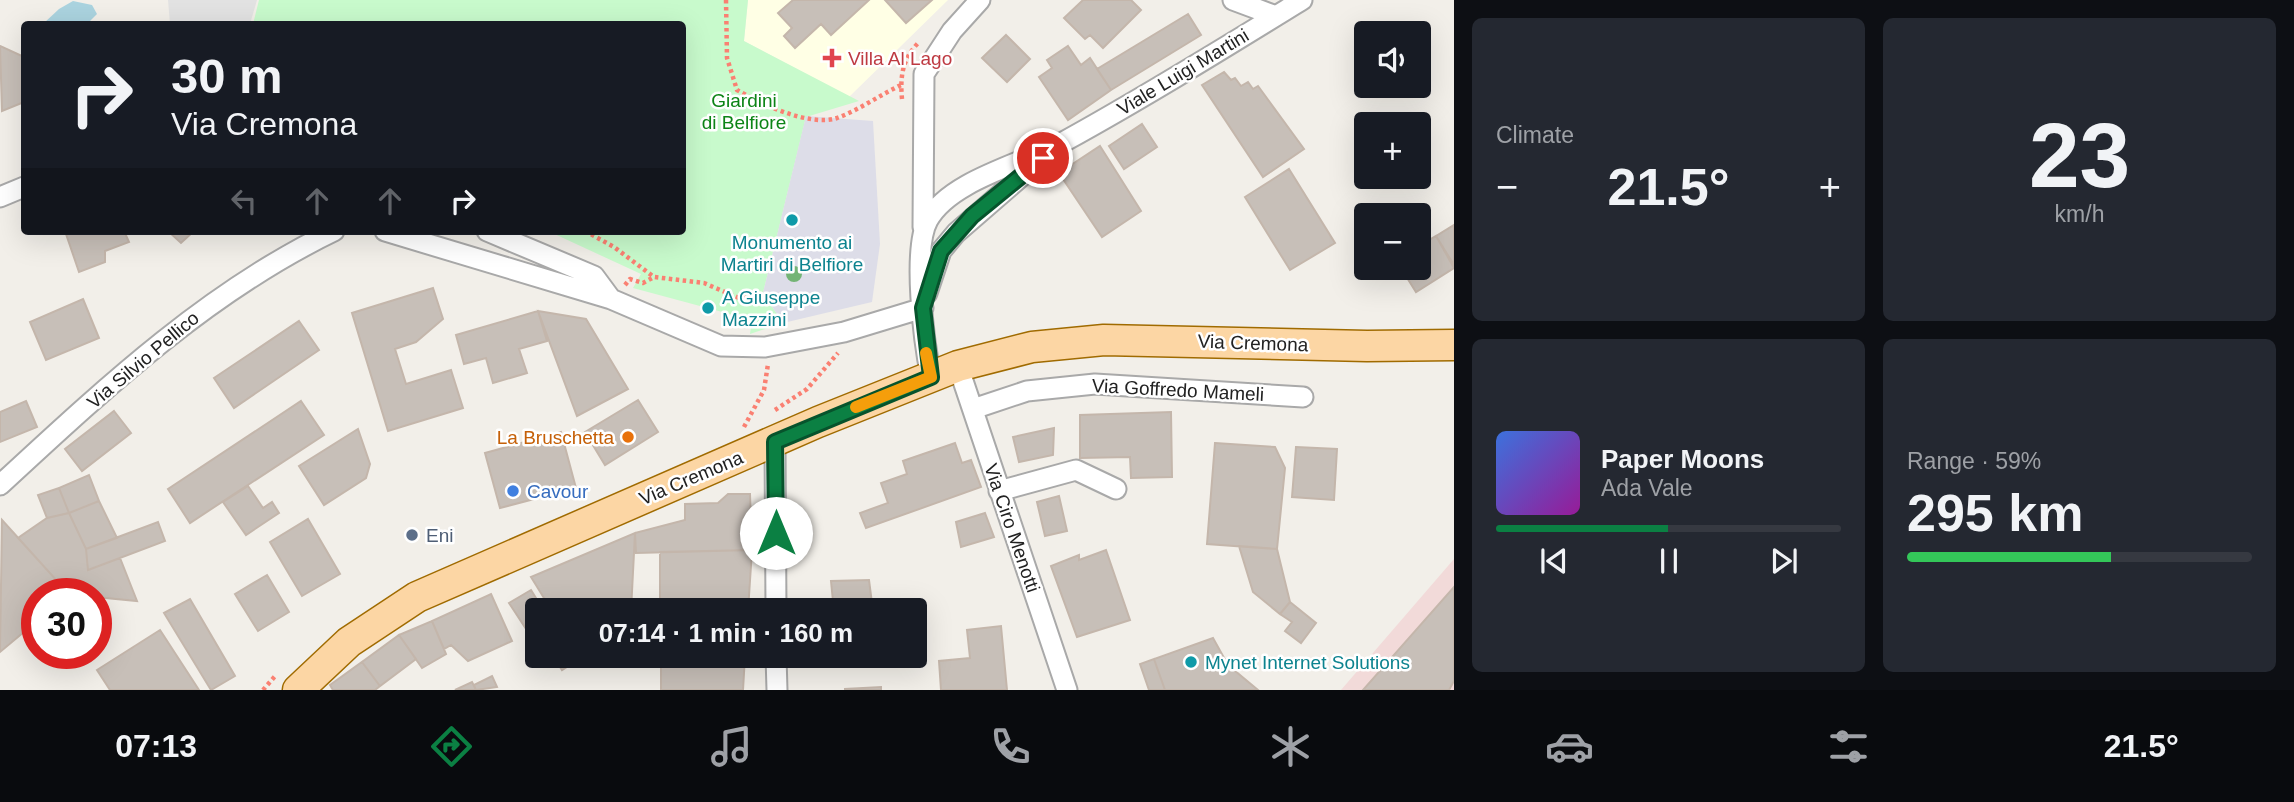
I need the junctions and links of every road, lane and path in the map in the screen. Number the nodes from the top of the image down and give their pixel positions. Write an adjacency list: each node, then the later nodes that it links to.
1 (726, 0): 6 (path)
2 (980, 0): 6 (street)
3 (1233, 0): 5 (street)
4 (1302, 0): 5 (street, Viale Luigi Martini)
5 (1276, 16): 7 (street, Viale Luigi Martini)
6 (924, 74): 14 (street)
7 (1063, 143): 14 (street, Viale Luigi Martini); 19 (street, Viale Luigi Martini)
8 (21, 188): 9 (street)
9 (0, 197)
10 (326, 235): 33 (street, Via Silvio Pellico)
11 (398, 235): 18 (street)
12 (497, 235): 18 (street)
13 (592, 235): 15 (path)
14 (921, 245): 19 (street, Viale Luigi Martini)
15 (653, 277): 16 (path); 17 (path)
16 (630, 279)
17 (763, 293)
18 (611, 299): 23 (street)
19 (923, 308): 23 (street); 27 (street, Viale Luigi Martini)
20 (779, 317): 21 (path)
21 (760, 325)
22 (1454, 345): 25 (main road, Via Cremona)
23 (771, 346): 31 (path)
24 (846, 346): 30 (path)
25 (1367, 346): 26 (main road, Via Cremona); 27 (main road, Via Cremona)
26 (1454, 359)
27 (944, 372): 29 (street, Via Ciro Menotti); 32 (main road, Via Cremona)
28 (1303, 397): 29 (street, Via Goffredo Mameli)
29 (972, 409): 35 (street, Via Ciro Menotti)
30 (773, 412)
31 (744, 427)
32 (775, 442): 36 (street); 38 (main road, Via Cremona)
33 (0, 485)
34 (1116, 489): 35 (street)
35 (999, 491): 40 (street, Via Ciro Menotti)
36 (776, 598)
37 (776, 668): 39 (street)
38 (298, 690)
39 (777, 690)
40 (1067, 690)

